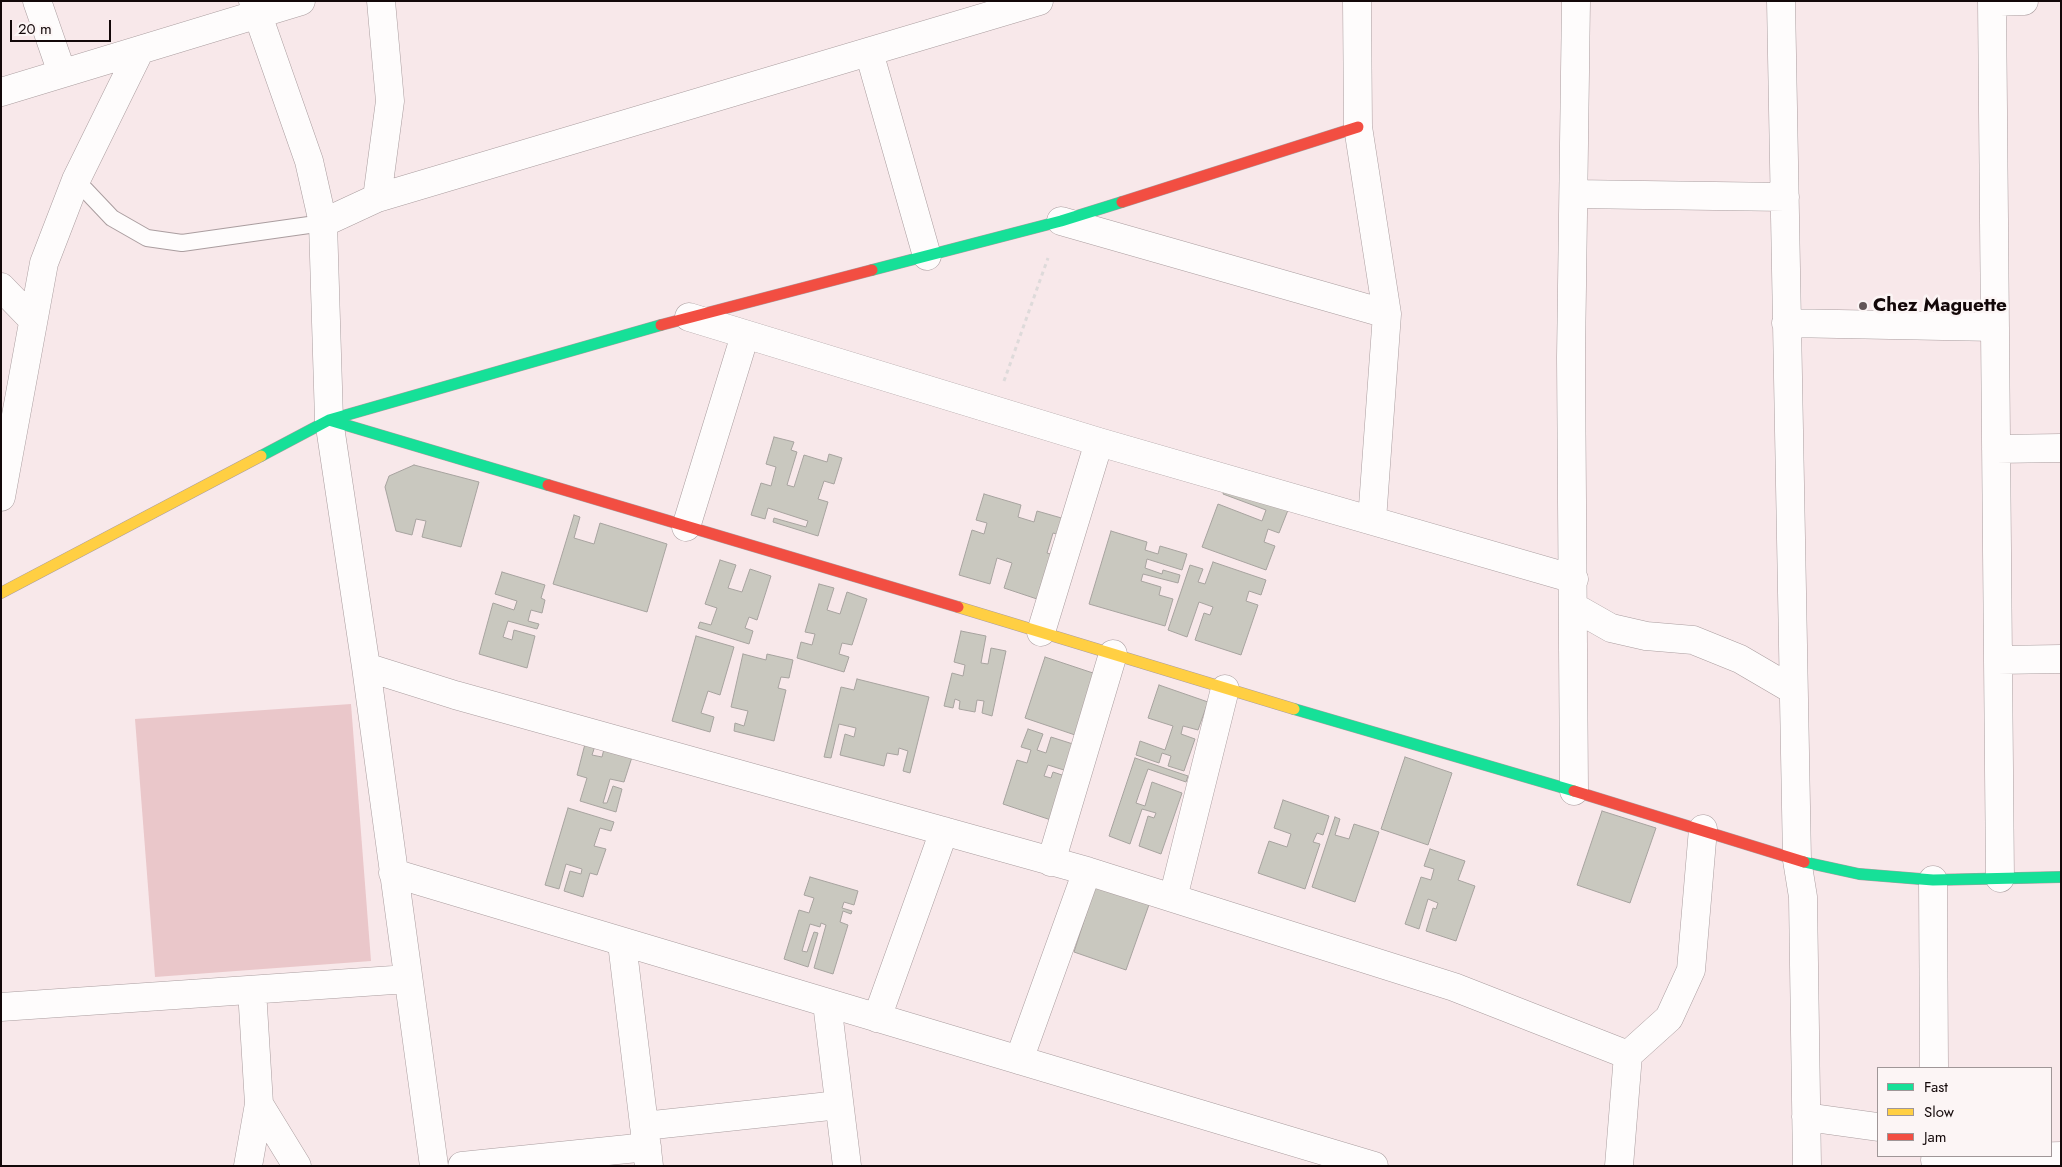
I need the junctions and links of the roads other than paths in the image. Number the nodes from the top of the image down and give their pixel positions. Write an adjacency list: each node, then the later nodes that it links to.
1 (37, 1): 13 (street)
2 (301, 1): 10 (street)
3 (381, 1): 19 (street)
4 (1038, 1): 12 (street)
5 (1357, 1): 15 (street)
6 (1576, 1): 17 (street)
7 (1781, 1): 18 (street)
8 (2024, 1): 9 (street)
9 (1992, 2): 28 (street)
10 (255, 8): 11 (street); 21 (street)
11 (140, 50): 13 (street); 16 (street)
12 (869, 52): 19 (street); 22 (street)
13 (62, 73): 14 (street)
14 (1, 92)
15 (1358, 127): 20 (street); 24 (street)
16 (76, 180): 21 (lane); 26 (street)
17 (1574, 194): 18 (street); 37 (street)
18 (1784, 197): 27 (street)
19 (377, 198): 21 (street)
20 (1061, 221): 22 (street); 24 (street)
21 (323, 223): 30 (street)
22 (927, 256): 25 (street)
23 (1, 287): 26 (street)
24 (1387, 314): 35 (street)
25 (689, 318): 29 (street); 30 (street)
26 (34, 320): 34 (street)
27 (1786, 323): 28 (street); 46 (street)
28 (1995, 327): 33 (street)
29 (745, 335): 31 (street); 36 (street)
30 (329, 420): 36 (street); 38 (street); 44 (street)
31 (1099, 442): 35 (street); 40 (street)
32 (2061, 448): 33 (street)
33 (1996, 449): 43 (street)
34 (1, 497)
35 (1372, 520): 37 (street)
36 (686, 527): 40 (street)
37 (1574, 579): 39 (street)
38 (1, 593)
39 (1574, 607): 46 (street); 47 (street)
40 (1041, 632): 41 (street)
41 (1113, 654): 45 (street); 51 (street)
42 (2061, 659): 43 (street)
43 (1998, 660): 55 (street)
44 (366, 667): 49 (street); 53 (street)
45 (1226, 689): 47 (street); 57 (street)
46 (1793, 690): 50 (street)
47 (1574, 791): 48 (street)
48 (1703, 830): 50 (street); 64 (street)
49 (944, 831): 51 (street); 63 (street)
50 (1797, 860): 56 (street); 69 (street)
51 (1052, 862): 52 (street)
52 (1087, 871): 57 (street); 65 (street)
53 (393, 873): 58 (street); 59 (street)
54 (2061, 876): 55 (street)
55 (2000, 878): 56 (street)
56 (1933, 880): 66 (street)
57 (1173, 898): 64 (street)
58 (622, 943): 61 (street); 71 (street)
59 (408, 979): 60 (street); 76 (street)
60 (252, 990): 62 (street); 67 (street)
61 (827, 1003): 63 (street); 68 (street)
62 (1, 1007)
63 (877, 1018): 65 (street)
64 (1628, 1055): 80 (street)
65 (1019, 1060): 79 (street)
66 (1934, 1067)
67 (259, 1104): 74 (street); 75 (street)
68 (839, 1105): 71 (street); 78 (street)
69 (1806, 1117): 70 (street); 81 (street)
70 (1877, 1127)
71 (646, 1146): 77 (street)
72 (2030, 1157): 73 (street)
73 (1935, 1160)
74 (248, 1166)
75 (297, 1166)
76 (434, 1166)
77 (462, 1166)
78 (847, 1166)
79 (1374, 1166)
80 (1619, 1166)
81 (1807, 1166)

